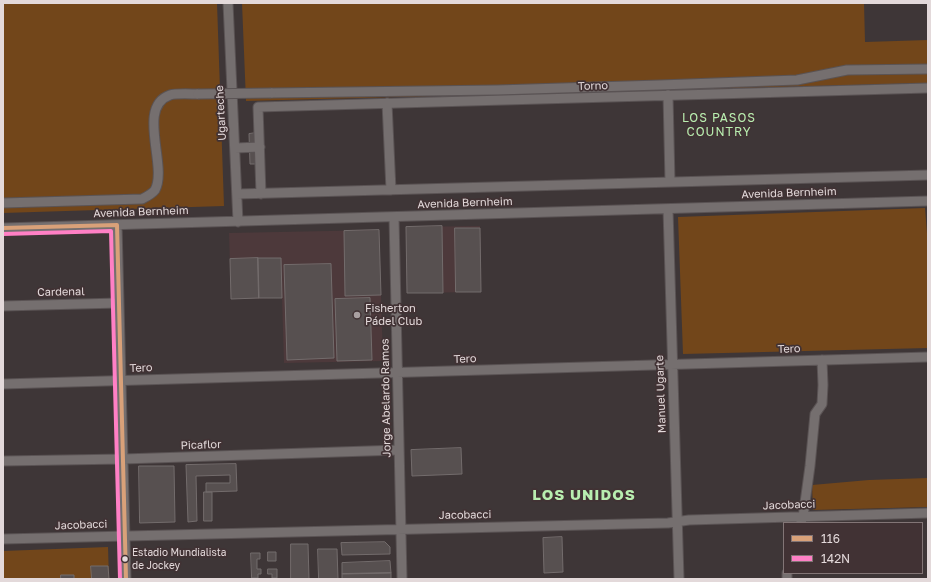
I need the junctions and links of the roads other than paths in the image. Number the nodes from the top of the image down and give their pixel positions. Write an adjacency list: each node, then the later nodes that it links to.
1 (228, 3): 6 (street, Ugarteche)
2 (928, 69): 14 (street, bridge)
3 (928, 88): 4 (street, Torno)
4 (668, 95): 5 (street, Torno); 9 (street)
5 (387, 103): 7 (street, Torno); 10 (street)
6 (235, 148): 7 (street); 11 (street, Ugarteche)
7 (260, 148): 12 (street)
8 (928, 175): 9 (street)
9 (670, 182): 10 (street)
10 (390, 190): 12 (street)
11 (237, 194): 12 (street); 17 (street, Ugarteche)
12 (261, 194)
13 (928, 201): 15 (street, Avenida Bernheim)
14 (3, 203)
15 (668, 209): 16 (street, Avenida Bernheim); 24 (street, Manuel Ugarte)
16 (394, 217): 17 (street, Avenida Bernheim); 25 (street, Jorge Abelardo Ramos)
17 (238, 222): 18 (street, Avenida Bernheim)
18 (117, 225): 19 (street, Avenida Bernheim); 20 (street)
19 (3, 228)
20 (119, 303): 21 (street, Cardenal); 26 (street)
21 (3, 306)
22 (928, 357): 23 (street, Tero)
23 (822, 360): 24 (street, Tero); 32 (street)
24 (672, 365): 25 (street, Tero); 33 (street, Manuel Ugarte)
25 (398, 373): 26 (street, Tero); 28 (street, Jorge Abelardo Ramos)
26 (121, 380): 27 (street, Tero); 29 (street)
27 (3, 384)
28 (399, 450): 29 (street, Picaflor); 34 (street, Jorge Abelardo Ramos)
29 (123, 459): 30 (street, Picaflor); 35 (street)
30 (3, 461)
31 (928, 513): 32 (street, Jacobacci)
32 (802, 520): 33 (street, Jacobacci)
33 (678, 522): 34 (street, Jacobacci); 39 (street, Manuel Ugarte)
34 (401, 529): 35 (street, Jacobacci); 38 (street, Jorge Abelardo Ramos)
35 (125, 536): 36 (street, Jacobacci); 37 (street)
36 (3, 539)
37 (126, 579)
38 (402, 579)
39 (679, 579)

